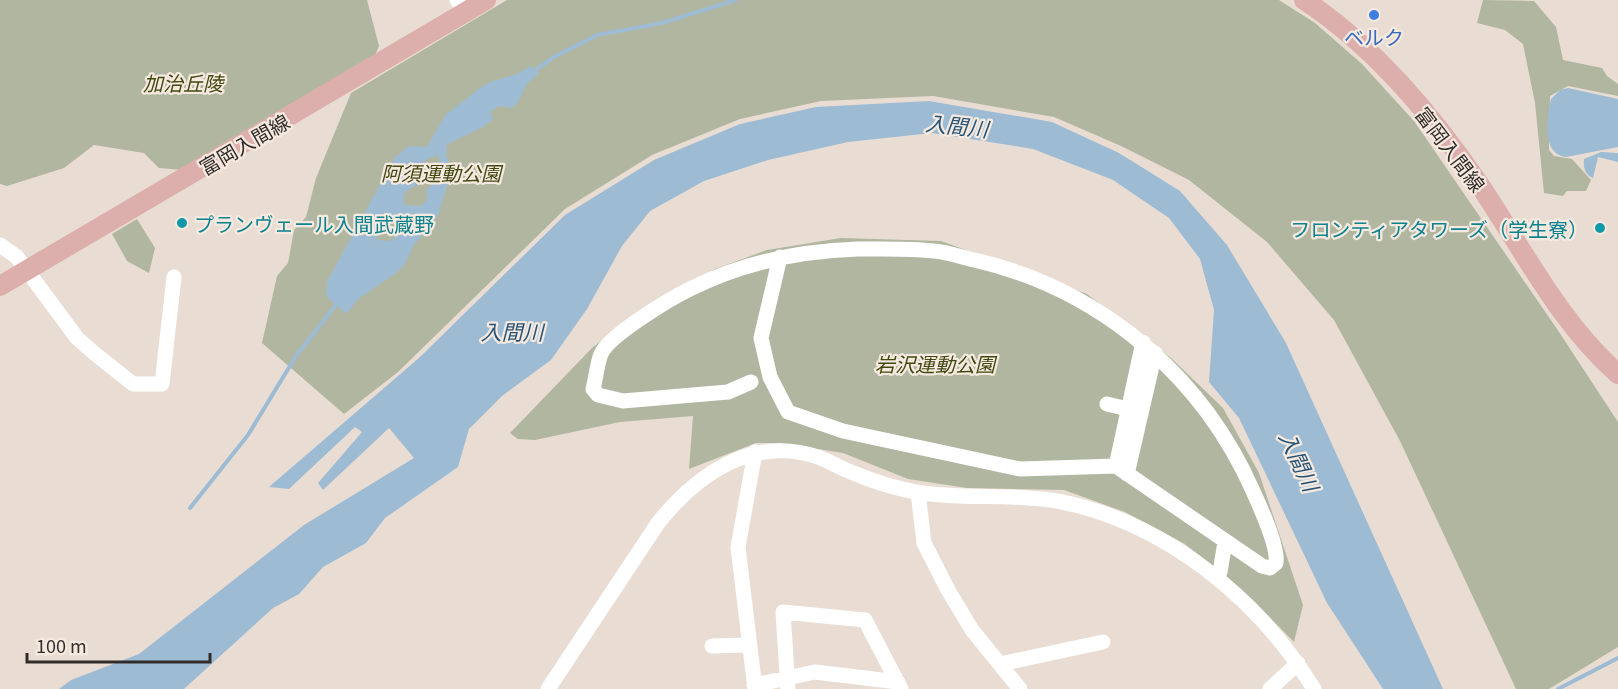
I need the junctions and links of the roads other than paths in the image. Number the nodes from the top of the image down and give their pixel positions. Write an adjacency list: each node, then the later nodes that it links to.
1 (486, 0): 3 (main road, 富岡入間線)
2 (1304, 0): 10 (main road, 富岡入間線)
3 (461, 6): 6 (main road, 富岡入間線)
4 (0, 245): 6 (street)
5 (780, 257): 9 (street); 11 (street); 11 (street)
6 (26, 270): 7 (street); 8 (main road, 富岡入間線)
7 (174, 277)
8 (0, 286)
9 (1149, 347): 13 (street); 17 (street)
10 (1618, 374)
11 (762, 379): 15 (street)
12 (1107, 404): 13 (street)
13 (1135, 411): 15 (street)
14 (755, 452): 16 (street); 20 (street); 27 (street)
15 (1121, 470): 17 (street)
16 (918, 492): 22 (street); 23 (street)
17 (1225, 542): 18 (street)
18 (1220, 572)
19 (1103, 642): 23 (street)
20 (748, 645): 21 (street); 26 (street)
21 (712, 646)
22 (1298, 663): 29 (street); 30 (street)
23 (1000, 664): 28 (street)
24 (788, 684): 25 (street); 25 (street); 26 (street)
25 (900, 686)
26 (754, 687)
27 (548, 689)
28 (1020, 689)
29 (1270, 689)
30 (1314, 689)

